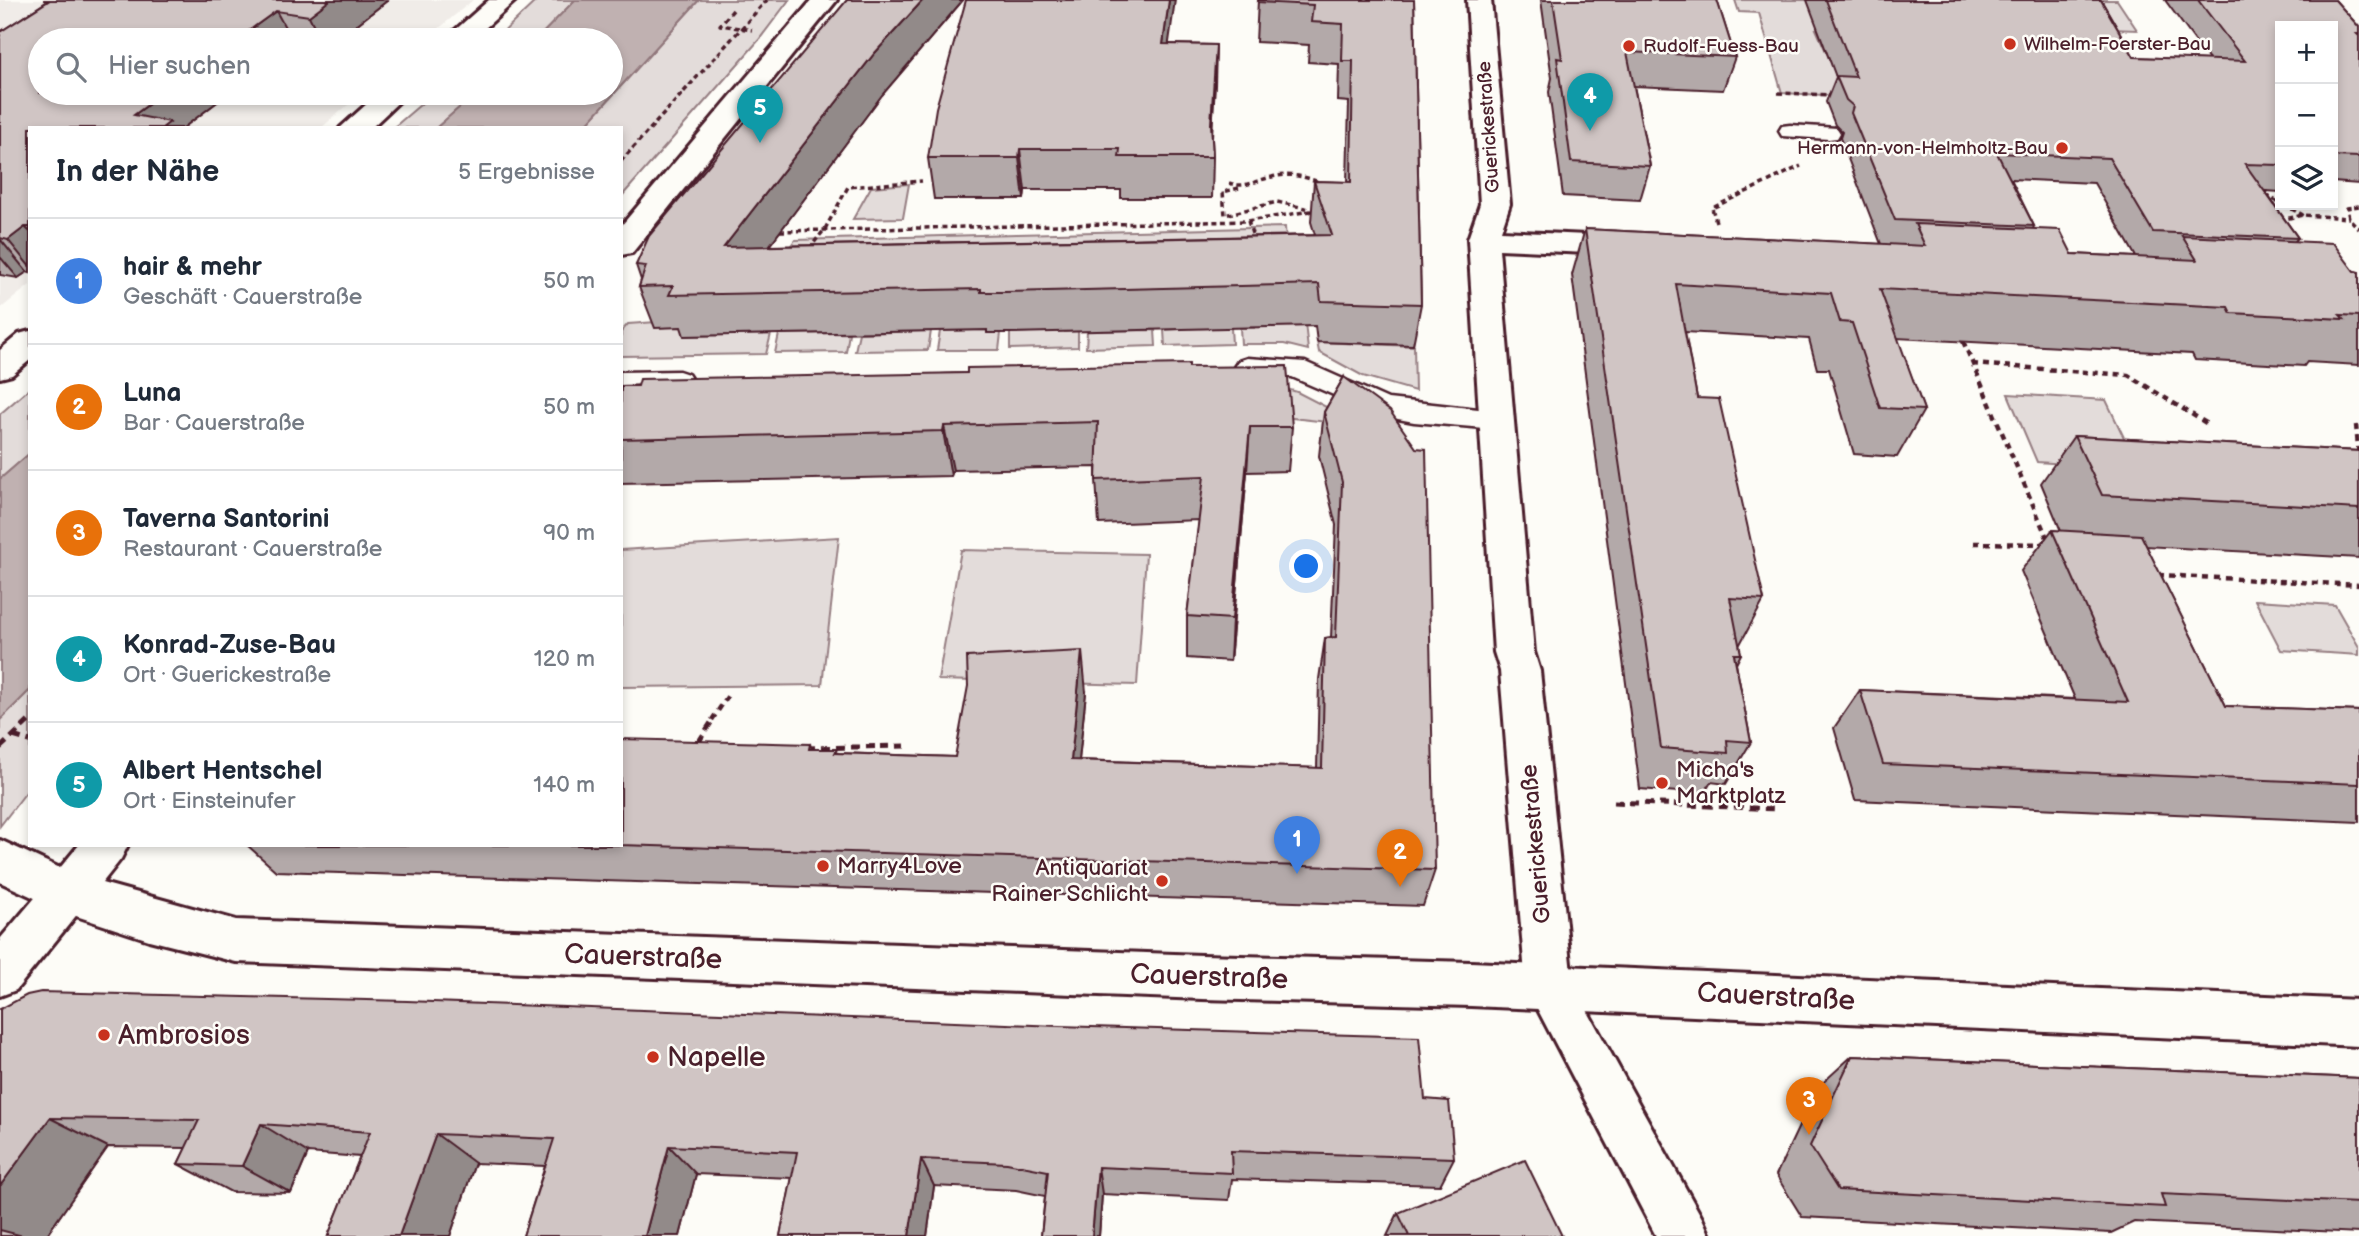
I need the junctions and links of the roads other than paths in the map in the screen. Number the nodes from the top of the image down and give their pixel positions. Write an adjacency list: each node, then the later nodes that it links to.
1 (503, 0): 4 (street)
2 (825, 0): 10 (street)
3 (1479, 0): 9 (street, Guerickestraße)
4 (471, 28)
5 (381, 105): 6 (street)
6 (356, 126)
7 (1790, 131): 8 (lane)
8 (1829, 133)
9 (1483, 239): 11 (street); 17 (street, Guerickestraße)
10 (623, 244)
11 (1660, 247)
12 (28, 344): 13 (street)
13 (0, 367)
14 (1223, 368): 17 (lane)
15 (704, 379): 16 (lane)
16 (623, 381)
17 (1496, 420): 22 (street, Guerickestraße)
18 (104, 847): 20 (street)
19 (0, 860): 20 (street, Cauerstraße)
20 (66, 893): 21 (street); 22 (street, Cauerstraße)
21 (0, 974)
22 (1549, 987): 23 (street, Cauerstraße); 24 (street, Guerickestraße)
23 (2359, 1023)
24 (1684, 1236)

